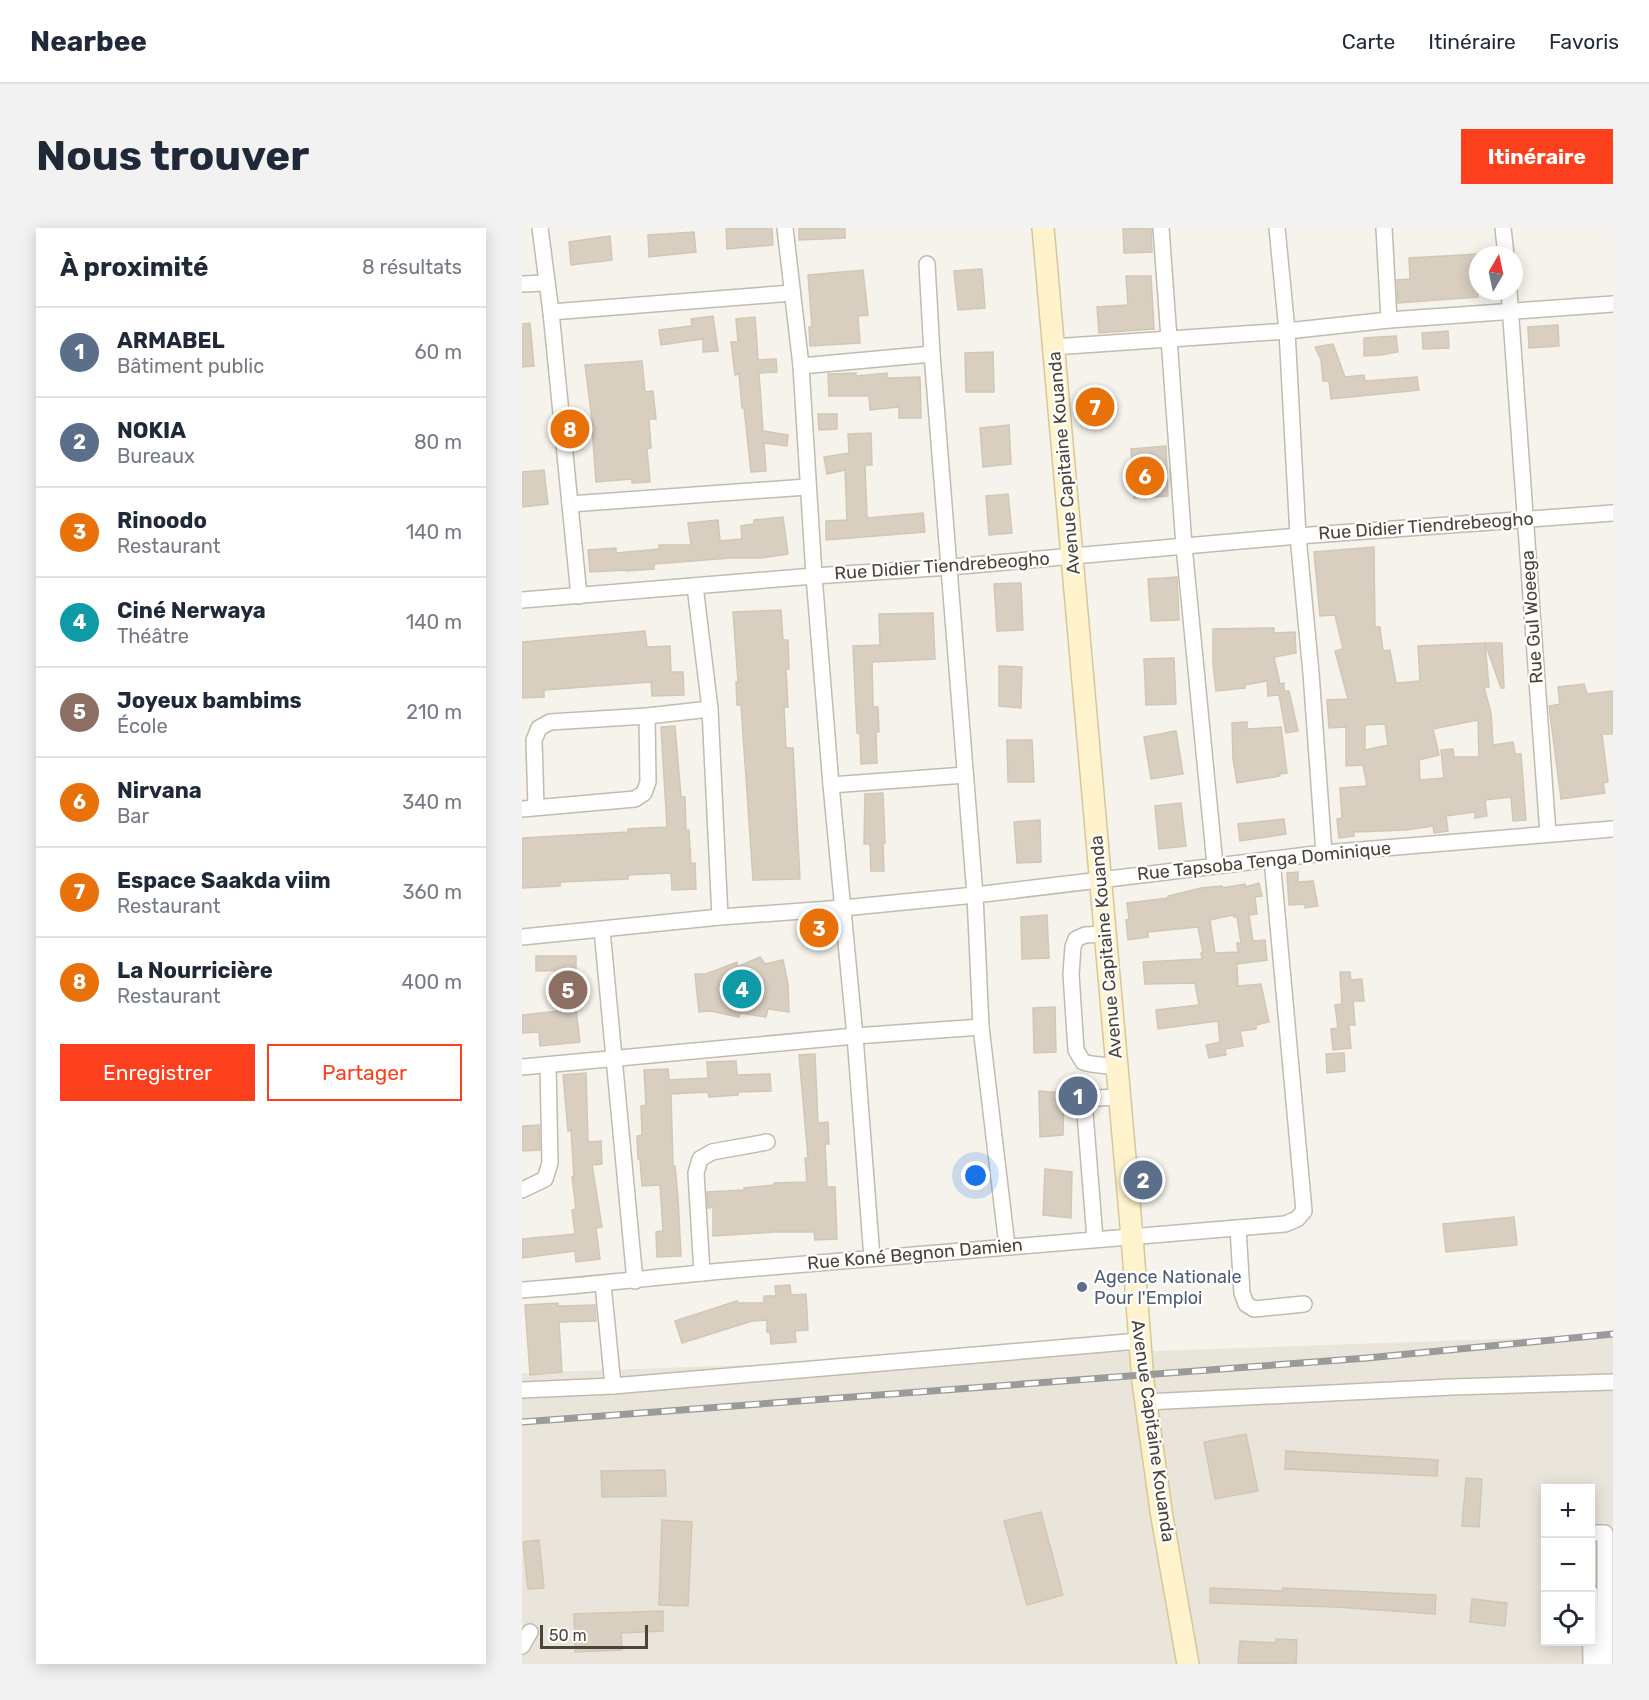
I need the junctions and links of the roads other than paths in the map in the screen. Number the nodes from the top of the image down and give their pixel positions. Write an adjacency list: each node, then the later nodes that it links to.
1 (540, 228): 10 (street)
2 (785, 228): 12 (street)
3 (1043, 228): 20 (street, Avenue Capitaine Kouanda)
4 (1161, 228): 19 (street)
5 (1277, 228): 18 (street)
6 (1384, 228): 17 (street)
7 (1503, 228): 8 (street)
8 (1505, 246)
9 (927, 264): 21 (street)
10 (547, 283): 11 (street); 15 (street)
11 (522, 284)
12 (792, 293): 15 (street); 22 (street)
13 (1510, 300): 16 (street, Rue Gul Woeega)
14 (1613, 304): 16 (street)
15 (550, 312): 24 (street)
16 (1511, 312): 17 (street); 26 (street, Rue Gul Woeega)
17 (1389, 320): 18 (street)
18 (1287, 331): 19 (street); 27 (street)
19 (1168, 338): 20 (street); 28 (street)
20 (1053, 347): 29 (street, Avenue Capitaine Kouanda)
21 (932, 354): 22 (street); 30 (street)
22 (801, 366): 23 (street)
23 (807, 487): 24 (street); 31 (street)
24 (570, 504): 33 (street)
25 (1613, 513): 26 (street, Rue Didier Tiendrebeogho)
26 (1524, 519): 27 (street, Rue Didier Tiendrebeogho); 41 (street, Rue Gul Woeega)
27 (1298, 536): 28 (street, Rue Didier Tiendrebeogho); 42 (street)
28 (1184, 546): 29 (street, Rue Didier Tiendrebeogho); 44 (street)
29 (1072, 557): 30 (street, Rue Didier Tiendrebeogho); 45 (street, Avenue Capitaine Kouanda)
30 (950, 567): 31 (street, Rue Didier Tiendrebeogho); 37 (street)
31 (814, 576): 32 (street, Rue Didier Tiendrebeogho); 38 (street)
32 (695, 586): 33 (street, Rue Didier Tiendrebeogho); 35 (street)
33 (579, 596): 34 (street, Rue Didier Tiendrebeogho)
34 (522, 600)
35 (710, 709): 36 (street); 48 (street)
36 (647, 716): 39 (street); 39 (street)
37 (965, 775): 38 (street); 46 (street)
38 (831, 785): 47 (street)
39 (529, 808)
40 (1613, 829): 41 (street, Rue Tapsoba Tenga Dominique)
41 (1548, 834): 42 (street, Rue Tapsoba Tenga Dominique)
42 (1324, 853): 43 (street, Rue Tapsoba Tenga Dominique)
43 (1272, 859): 44 (street, Rue Tapsoba Tenga Dominique); 61 (street, Rue Koné Begnon Damien)
44 (1215, 865): 45 (street, Rue Tapsoba Tenga Dominique)
45 (1100, 879): 46 (street, Rue Tapsoba Tenga Dominique); 50 (street, Avenue Capitaine Kouanda)
46 (975, 895): 47 (street, Rue Tapsoba Tenga Dominique); 52 (street)
47 (843, 908): 48 (street, Rue Tapsoba Tenga Dominique); 53 (street)
48 (720, 917): 49 (street, Rue Tapsoba Tenga Dominique)
49 (602, 930): 51 (street, Rue Tapsoba Tenga Dominique); 54 (street)
50 (1105, 934): 57 (street, Avenue Capitaine Kouanda); 57 (street)
51 (522, 937)
52 (981, 1027): 53 (street); 64 (street)
53 (855, 1036): 54 (street); 65 (street)
54 (615, 1059): 55 (street); 67 (street)
55 (548, 1065): 56 (street); 60 (street)
56 (522, 1067)
57 (1117, 1067): 58 (street, Avenue Capitaine Kouanda)
58 (1119, 1097): 62 (street, Avenue Capitaine Kouanda); 63 (street)
59 (767, 1142): 66 (street)
60 (522, 1190)
61 (1238, 1228): 62 (street, Rue Koné Begnon Damien); 70 (street)
62 (1132, 1237): 63 (street, Rue Koné Begnon Damien); 71 (street, Avenue Capitaine Kouanda)
63 (1095, 1239): 64 (street, Rue Koné Begnon Damien)
64 (1007, 1246): 65 (street, Rue Koné Begnon Damien)
65 (872, 1258): 66 (street, Rue Koné Begnon Damien)
66 (702, 1273): 67 (street, Rue Koné Begnon Damien)
67 (635, 1281): 68 (street, Rue Koné Begnon Damien)
68 (603, 1284): 69 (street, Rue Koné Begnon Damien); 73 (street)
69 (522, 1290)
70 (1304, 1304)
71 (1139, 1341): 73 (street); 75 (street, Avenue Capitaine Kouanda)
72 (1613, 1382): 75 (street)
73 (613, 1386): 74 (street)
74 (522, 1390)
75 (1146, 1402): 80 (street, Avenue Capitaine Kouanda)
76 (1595, 1533): 82 (street)
77 (530, 1632): 78 (street)
78 (522, 1646)
79 (1591, 1646): 81 (street)
80 (1188, 1664)
81 (1591, 1664)
82 (1605, 1664)

